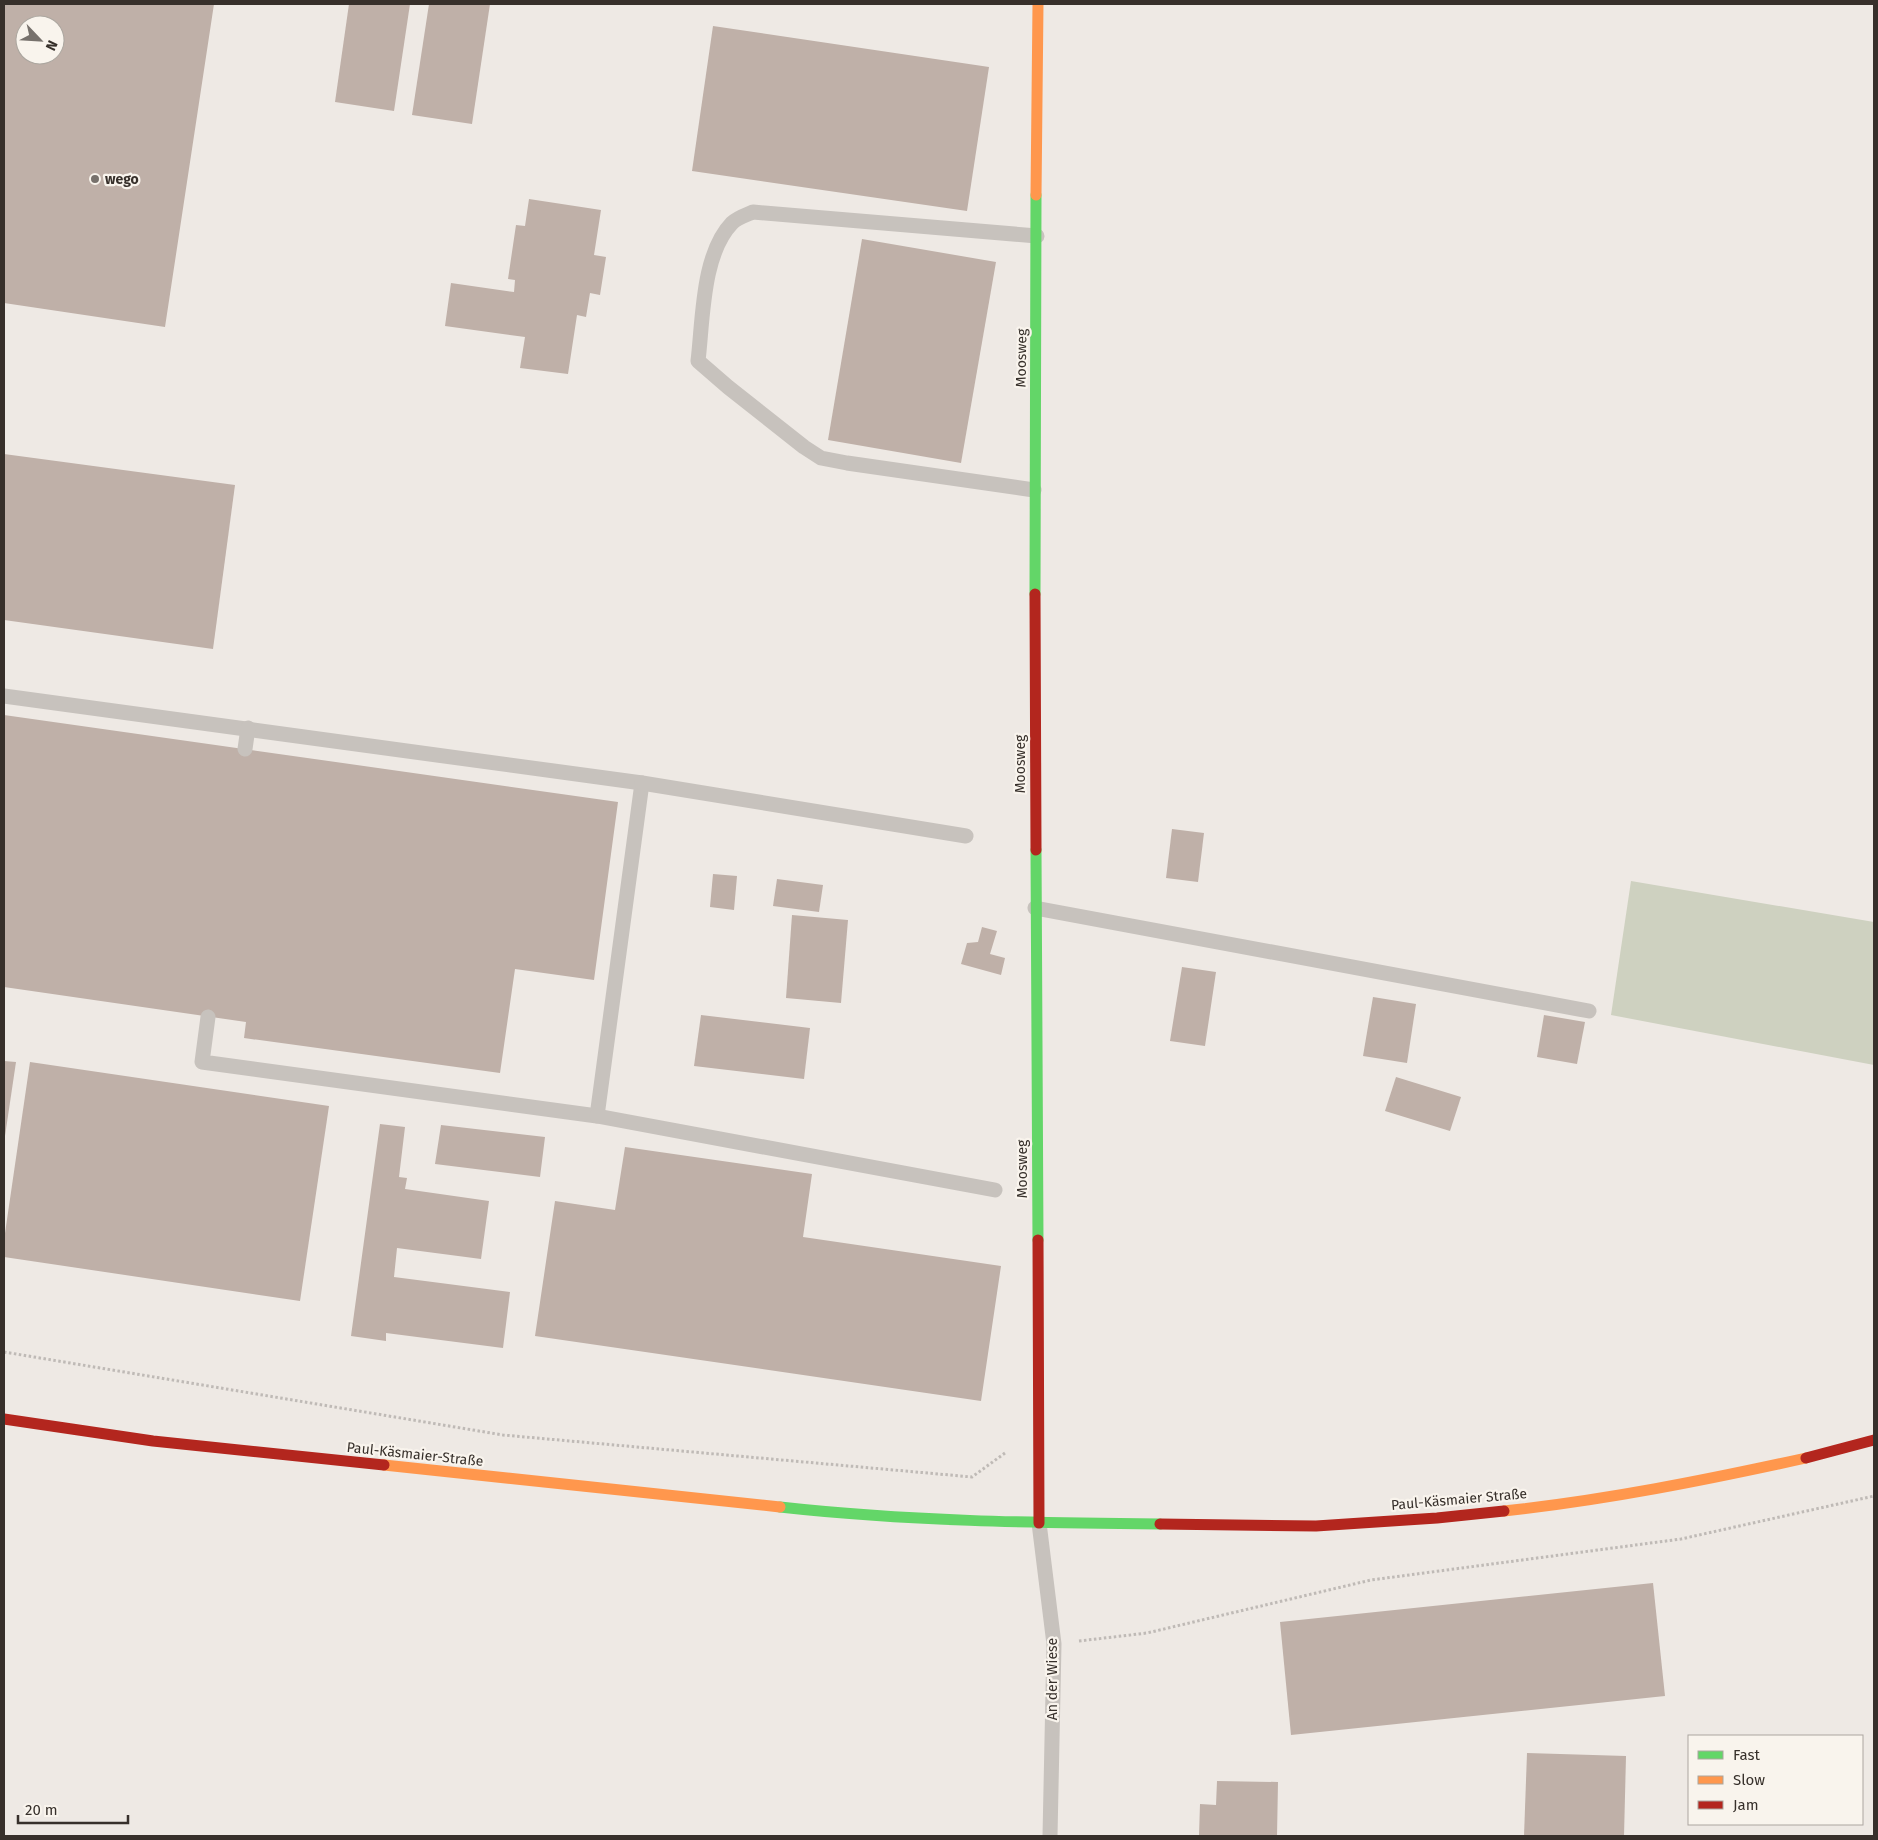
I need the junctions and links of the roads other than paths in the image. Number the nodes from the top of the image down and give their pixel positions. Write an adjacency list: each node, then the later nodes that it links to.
1 (1038, 4): 2 (street, Moosweg)
2 (1037, 236): 3 (street, Moosweg); 3 (lane)
3 (1034, 490): 9 (street, Moosweg)
4 (4, 696): 5 (lane)
5 (248, 728): 6 (lane); 7 (lane)
6 (245, 749)
7 (642, 783): 8 (lane); 12 (lane)
8 (966, 836)
9 (1035, 908): 10 (lane); 16 (street, Moosweg)
10 (1589, 1011)
11 (208, 1017): 12 (lane)
12 (597, 1116): 13 (lane)
13 (995, 1190)
14 (4, 1419): 16 (street, Paul-Käsmaier-Straße)
15 (1874, 1440): 16 (street, Paul-Käsmaier Straße)
16 (1039, 1523): 17 (lane, An der Wiese)
17 (1050, 1836)

